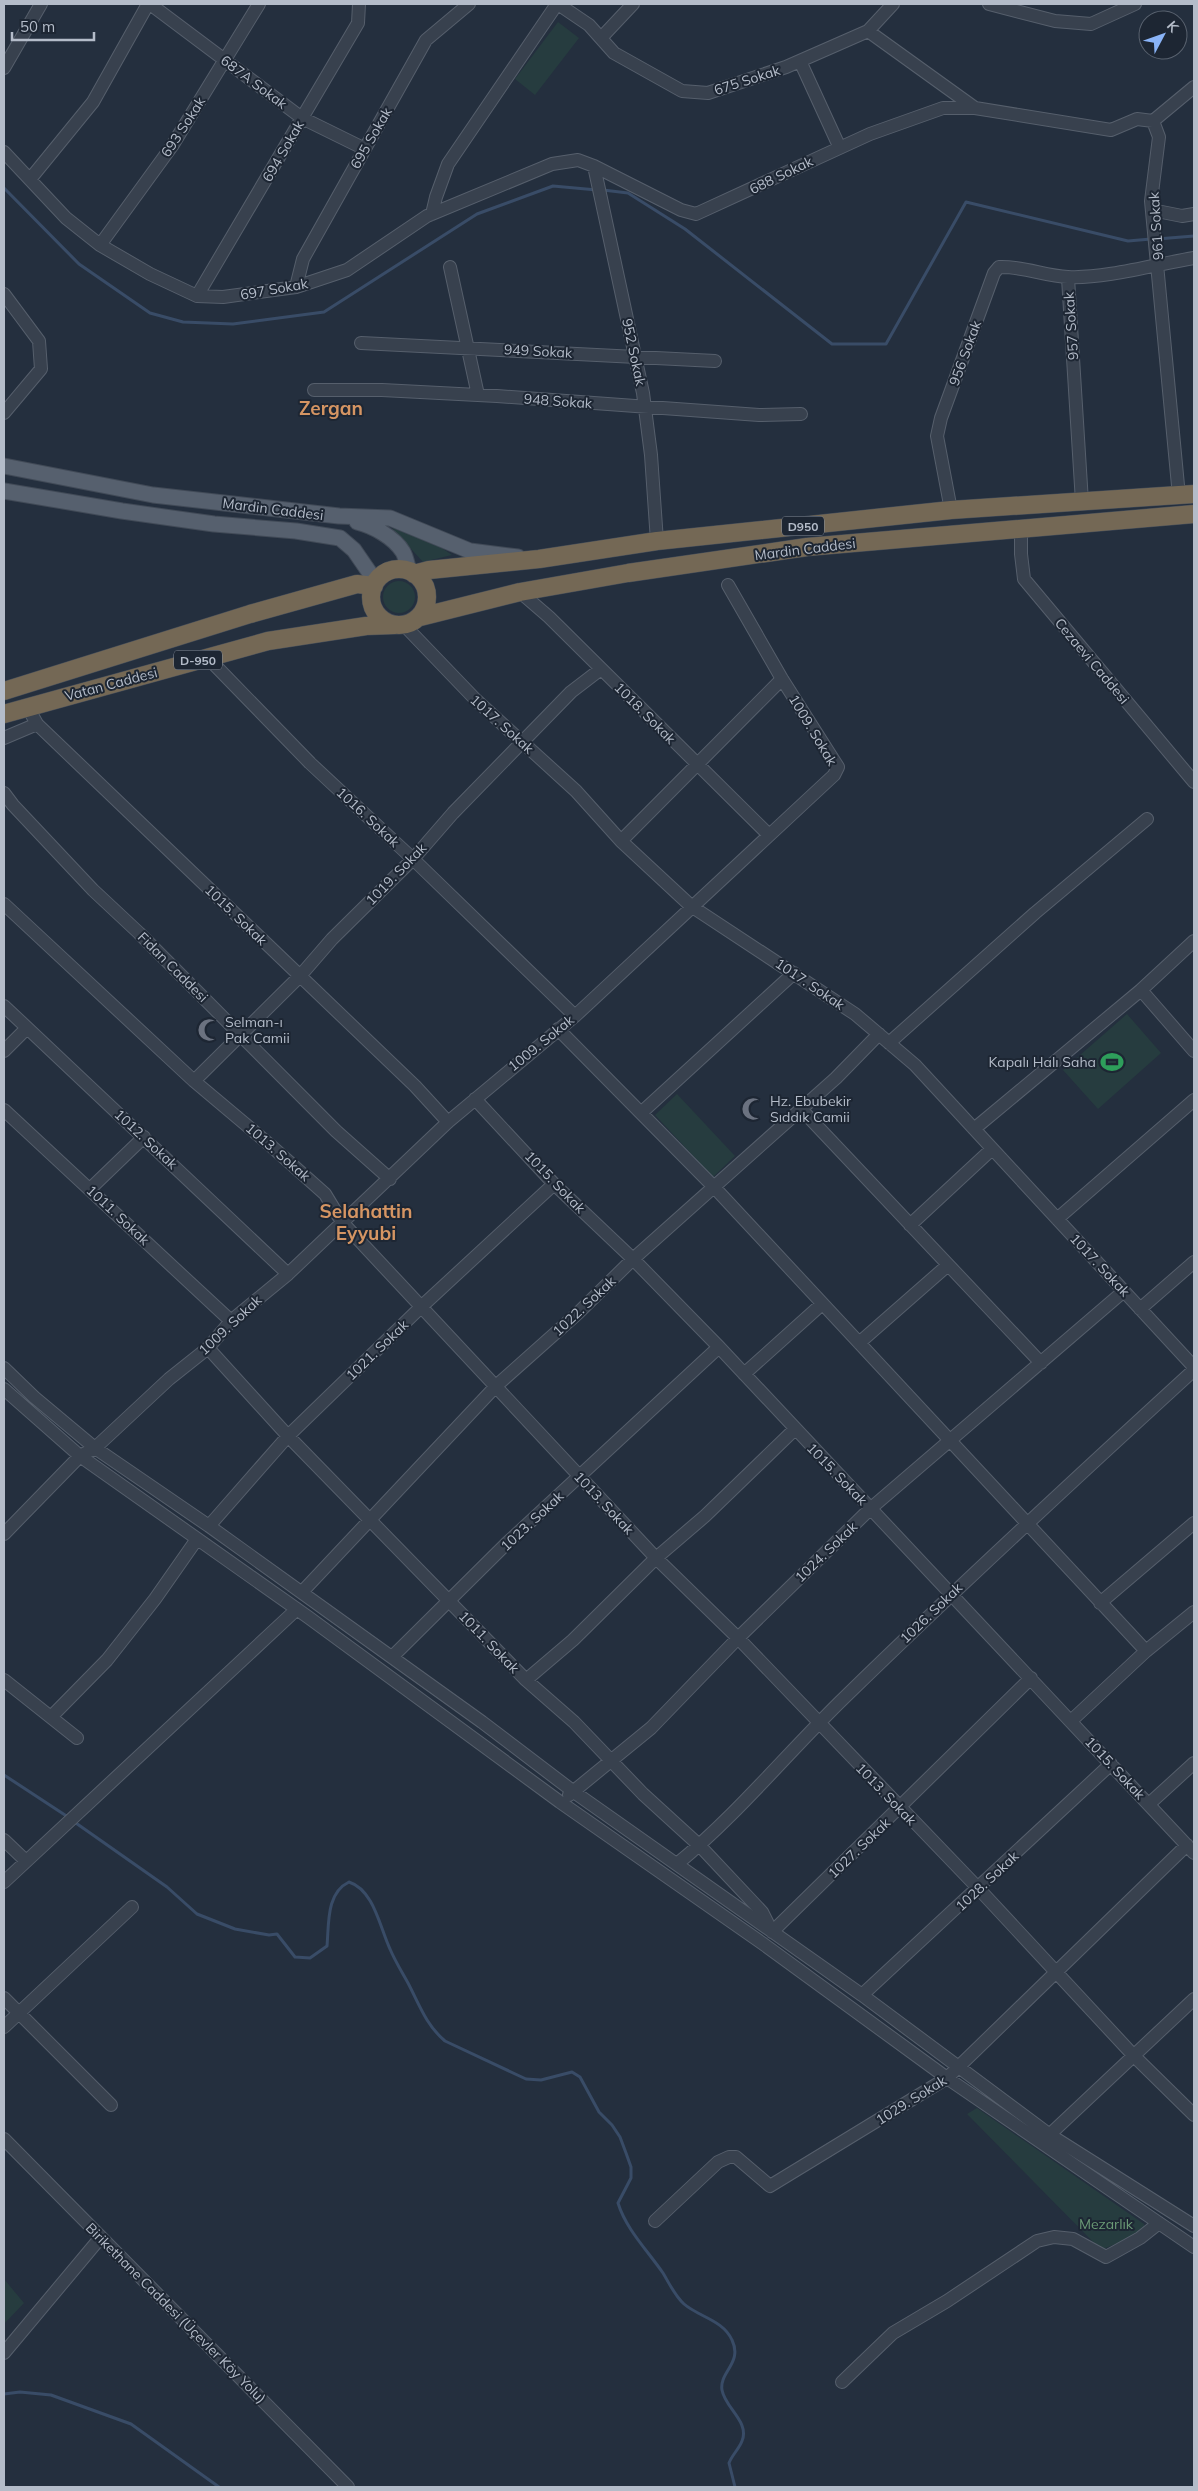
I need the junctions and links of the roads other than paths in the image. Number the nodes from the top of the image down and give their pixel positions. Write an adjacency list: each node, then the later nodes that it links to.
1 (40, 4): 15 (street)
2 (149, 4): 13 (street, 687A Sokak); 24 (street)
3 (259, 4): 13 (street, 693 Sokak)
4 (359, 4): 18 (street, 694 Sokak)
5 (469, 4): 21 (street, 695 Sokak)
6 (557, 4): 12 (street, 675 Sokak); 25 (street)
7 (633, 4): 12 (street)
8 (893, 4): 11 (street)
9 (988, 4): 10 (street)
10 (1135, 4)
11 (868, 31): 14 (street, 675 Sokak); 17 (street)
12 (601, 38): 14 (street, 675 Sokak)
13 (225, 60): 18 (street, 687A Sokak); 28 (street, 693 Sokak)
14 (800, 61): 20 (street)
15 (4, 68)
16 (1194, 87): 19 (street)
17 (975, 108): 19 (street); 20 (street, 688 Sokak)
18 (302, 118): 21 (street, 687A Sokak); 35 (street, 694 Sokak)
19 (1153, 121): 26 (street, 961 Sokak)
20 (839, 146): 23 (street, 688 Sokak)
21 (365, 149): 33 (street, 695 Sokak)
22 (4, 152): 24 (street, 697 Sokak)
23 (594, 166): 25 (street, 697 Sokak); 38 (street, 952 Sokak)
24 (31, 178): 28 (street, 697 Sokak)
25 (432, 214): 33 (street, 697 Sokak)
26 (1153, 214): 27 (street); 30 (street, 961 Sokak)
27 (1194, 214)
28 (100, 244): 35 (street, 697 Sokak)
29 (1194, 258): 30 (street, 957 Sokak)
30 (1159, 264): 32 (street, 957 Sokak); 47 (street, 961 Sokak)
31 (450, 267): 37 (street)
32 (1068, 278): 48 (street, 957 Sokak); 49 (street, 956 Sokak)
33 (296, 288): 35 (street, 697 Sokak)
34 (4, 294): 43 (street)
35 (197, 296)
36 (361, 343): 37 (street, 949 Sokak)
37 (469, 348): 38 (street, 949 Sokak); 41 (street)
38 (635, 356): 39 (street, 949 Sokak); 42 (street, 952 Sokak)
39 (715, 361)
40 (314, 390): 41 (street, 948 Sokak)
41 (478, 396): 42 (street, 948 Sokak)
42 (644, 407): 44 (street, 948 Sokak); 53 (street, 952 Sokak)
43 (4, 413)
44 (801, 414)
45 (4, 466): 51 (main road, Mardin Caddesi)
46 (4, 492): 56 (main road, Mardin Caddesi)
47 (1187, 495): 48 (highway, Mardin Caddesi / D950)
48 (1082, 502): 49 (highway, Mardin Caddesi / D950)
49 (951, 510): 53 (highway, Mardin Caddesi / D950)
50 (1194, 514): 52 (highway, Mardin Caddesi / D950)
51 (339, 516): 54 (main road, Mardin Caddesi); 55 (main road)
52 (1022, 527): 58 (highway, Mardin Caddesi / D950); 71 (street, Cezaevi Caddesi)
53 (657, 541): 54 (highway, Mardin Caddesi / D950)
54 (539, 559): 55 (highway, Mardin Caddesi / D950)
55 (412, 572): 56 (highway, Mardin Caddesi); 59 (highway)
56 (375, 584): 60 (highway); 64 (highway, Vatan Caddesi / D-950)
57 (728, 585): 63 (street, 1009. Sokak)
58 (520, 592): 59 (highway, Mardin Caddesi / D950); 62 (street, 1018. Sokak)
59 (420, 617): 60 (highway, Mardin Caddesi)
60 (400, 625): 61 (highway, Vatan Caddesi / D-950); 69 (street, 1017. Sokak)
61 (207, 658): 65 (highway, Vatan Caddesi / D-950); 76 (street, 1016. Sokak)
62 (601, 669): 69 (street, 1019. Sokak); 70 (street, 1018. Sokak)
63 (782, 679): 70 (street); 74 (street, 1009. Sokak)
64 (4, 691)
65 (26, 706): 66 (highway, Vatan Caddesi / D-950); 67 (street, 1015. Sokak)
66 (4, 714)
67 (37, 724): 68 (street); 81 (street, 1015. Sokak)
68 (4, 738)
69 (523, 743): 75 (street, 1017. Sokak); 76 (street, 1019. Sokak)
70 (697, 764): 74 (street, 1018. Sokak); 75 (street)
71 (1194, 782)
72 (4, 792): 88 (street, Fidan Caddesi)
73 (1147, 818): 89 (street)
74 (769, 835): 78 (street, 1009. Sokak)
75 (621, 841): 78 (street, 1017. Sokak)
76 (414, 859): 81 (street, 1019. Sokak); 84 (street, 1016. Sokak)
77 (4, 904): 92 (street, 1013. Sokak)
78 (691, 906): 80 (street, 1017. Sokak); 84 (street, 1009. Sokak)
79 (1194, 941): 82 (street)
80 (794, 972): 87 (street, 1017. Sokak); 97 (street)
81 (300, 976): 88 (street, 1019. Sokak); 98 (street, 1015. Sokak)
82 (1141, 990): 91 (street); 99 (street)
83 (4, 1006): 85 (street, 1012. Sokak)
84 (575, 1016): 86 (street, 1009. Sokak)
85 (28, 1028): 90 (street); 100 (street, 1012. Sokak)
86 (558, 1029): 93 (street, 1009. Sokak); 97 (street)
87 (879, 1034): 89 (street, 1017. Sokak); 95 (street, 1022. Sokak)
88 (239, 1035): 92 (street, 1019. Sokak); 102 (street, Fidan Caddesi)
89 (889, 1044): 99 (street, 1017. Sokak)
90 (4, 1051)
91 (1194, 1051)
92 (194, 1081): 107 (street, 1013. Sokak)
93 (474, 1099): 98 (street, 1009. Sokak); 103 (street, 1015. Sokak)
94 (1194, 1100): 106 (street)
95 (801, 1109): 104 (street, 1022. Sokak); 108 (street)
96 (4, 1110): 105 (street, 1011. Sokak)
97 (641, 1114): 104 (street)
98 (448, 1122): 102 (street, 1009. Sokak)
99 (974, 1129): 101 (street, 1017. Sokak)
100 (144, 1137): 105 (street); 112 (street, 1012. Sokak)
101 (992, 1149): 106 (street, 1017. Sokak); 108 (street)
102 (390, 1179): 107 (street, 1009. Sokak)
103 (554, 1184): 109 (street, 1015. Sokak); 115 (street, 1021. Sokak)
104 (714, 1187): 109 (street, 1022. Sokak); 114 (street)
105 (90, 1189): 117 (street, 1011. Sokak)
106 (1057, 1219): 113 (street, 1017. Sokak)
107 (342, 1222): 112 (street, 1009. Sokak); 115 (street, 1013. Sokak)
108 (910, 1225): 111 (street)
109 (633, 1259): 119 (street, 1015. Sokak); 125 (street, 1022. Sokak)
110 (1194, 1262): 116 (street)
111 (948, 1265): 118 (street); 121 (street)
112 (288, 1274): 117 (street, 1009. Sokak)
113 (1124, 1292): 116 (street, 1017. Sokak); 121 (street, 1024. Sokak)
114 (822, 1304): 118 (street); 124 (street)
115 (421, 1307): 125 (street, 1013. Sokak); 128 (street, 1021. Sokak)
116 (1140, 1309): 123 (street, 1017. Sokak)
117 (231, 1321): 120 (street, 1009. Sokak)
118 (859, 1343): 129 (street)
119 (719, 1347): 124 (street, 1015. Sokak); 132 (street, 1023. Sokak)
120 (208, 1348): 128 (street, 1011. Sokak); 130 (street, 1009. Sokak)
121 (1041, 1363): 129 (street, 1024. Sokak)
122 (4, 1368): 130 (street)
123 (1194, 1368): 136 (street, 1026. Sokak)
124 (744, 1374): 127 (street, 1015. Sokak)
125 (496, 1386): 132 (street, 1013. Sokak); 134 (street, 1022. Sokak)
126 (4, 1389): 131 (street)
127 (794, 1430): 133 (street, 1015. Sokak); 140 (street)
128 (288, 1436): 134 (street, 1011. Sokak); 137 (street, 1021. Sokak)
129 (949, 1442): 133 (street, 1024. Sokak); 136 (street)
130 (95, 1448): 131 (street, 1009. Sokak); 137 (street)
131 (80, 1456): 138 (street, 1009. Sokak); 139 (street)
132 (580, 1477): 140 (street, 1013. Sokak); 143 (street, 1023. Sokak)
133 (870, 1509): 142 (street, 1015. Sokak); 147 (street, 1024. Sokak)
134 (371, 1520): 141 (street, 1022. Sokak); 143 (street, 1011. Sokak)
135 (1194, 1523): 144 (street)
136 (1026, 1524): 142 (street, 1026. Sokak); 144 (street)
137 (209, 1526): 141 (street)
138 (4, 1533)
139 (197, 1539): 145 (street); 153 (street)
140 (656, 1558): 147 (street, 1013. Sokak); 152 (street)
141 (302, 1592): 149 (street)
142 (951, 1593): 150 (street, 1015. Sokak); 155 (street, 1026. Sokak)
143 (448, 1601): 149 (street, 1023. Sokak); 152 (street, 1011. Sokak)
144 (1100, 1603): 148 (street)
145 (296, 1608): 161 (street); 167 (street)
146 (1194, 1612): 148 (street)
147 (738, 1638): 155 (street, 1013. Sokak); 157 (street, 1024. Sokak)
148 (1146, 1651): 154 (street)
149 (392, 1657): 160 (street)
150 (1031, 1678): 154 (street, 1015. Sokak); 163 (street, 1027. Sokak)
151 (4, 1680): 153 (street)
152 (526, 1680): 157 (street, 1011. Sokak)
153 (51, 1717): 156 (street)
154 (1072, 1720): 159 (street, 1015. Sokak)
155 (818, 1722): 163 (street, 1013. Sokak); 165 (street, 1026. Sokak)
156 (77, 1738)
157 (614, 1761): 160 (street, 1024. Sokak); 165 (street, 1011. Sokak)
158 (1194, 1763): 162 (street)
159 (1111, 1764): 162 (street, 1015. Sokak); 170 (street, 1028. Sokak)
160 (574, 1792): 161 (street, 1024. Sokak); 168 (street)
161 (560, 1802): 181 (street)
162 (1149, 1804): 166 (street, 1015. Sokak)
163 (900, 1809): 170 (street, 1013. Sokak); 172 (street, 1027. Sokak)
164 (4, 1840): 167 (street)
165 (700, 1846): 168 (street, 1026. Sokak); 172 (street, 1011. Sokak)
166 (1190, 1849): 173 (street, 1029. Sokak)
167 (26, 1861): 169 (street)
168 (677, 1864): 172 (street)
169 (4, 1882)
170 (978, 1888): 173 (street, 1013. Sokak); 174 (street, 1028. Sokak)
171 (132, 1907): 177 (street)
172 (772, 1932): 174 (street)
173 (1056, 1972): 179 (street, 1013. Sokak); 180 (street, 1029. Sokak)
174 (862, 1996): 180 (street)
175 (4, 1998): 177 (street)
176 (1194, 1999): 179 (street)
177 (19, 2014): 178 (street); 182 (street)
178 (4, 2027)
179 (1134, 2056): 183 (street, 1013. Sokak); 185 (street)
180 (957, 2068): 181 (street, 1029. Sokak); 185 (street)
181 (947, 2078): 185 (street); 186 (street, 1029. Sokak)
182 (111, 2105)
183 (1194, 2115)
184 (4, 2139): 189 (street, Birikethane Caddesi (Üçevler Köy Yolu))
185 (1046, 2139): 187 (street); 188 (street)
186 (655, 2221)
187 (1159, 2223): 190 (street); 192 (street)
188 (1194, 2226)
189 (100, 2237): 191 (street); 193 (street, Birikethane Caddesi (Üçevler Köy Yolu))
190 (1194, 2247)
191 (4, 2353)
192 (842, 2382)
193 (348, 2487)

